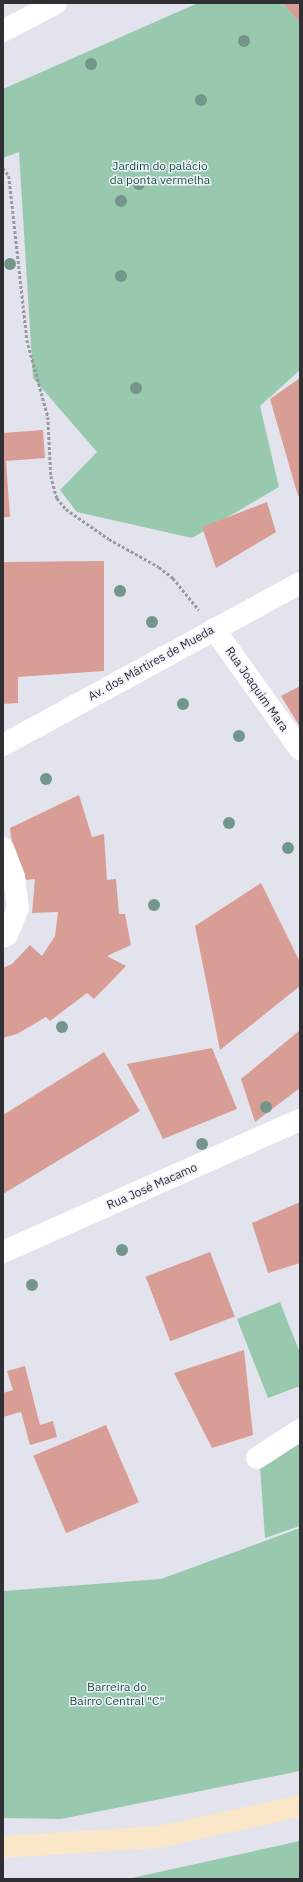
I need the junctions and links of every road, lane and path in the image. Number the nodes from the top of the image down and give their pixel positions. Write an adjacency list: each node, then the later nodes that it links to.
1 (56, 3): 2 (street)
2 (3, 31)
3 (3, 168): 5 (path)
4 (300, 583): 5 (street, Av. dos Mártires de Mueda)
5 (214, 629): 6 (street, Av. dos Mártires de Mueda); 7 (street, Rua Joaquim Mara)
6 (3, 745)
7 (300, 749)
8 (3, 848): 9 (street)
9 (3, 938)
10 (300, 1120): 11 (street, Rua José Macamo)
11 (3, 1252)
12 (300, 1430): 13 (street)
13 (258, 1458)
14 (300, 1806): 15 (main road)
15 (3, 1847)

